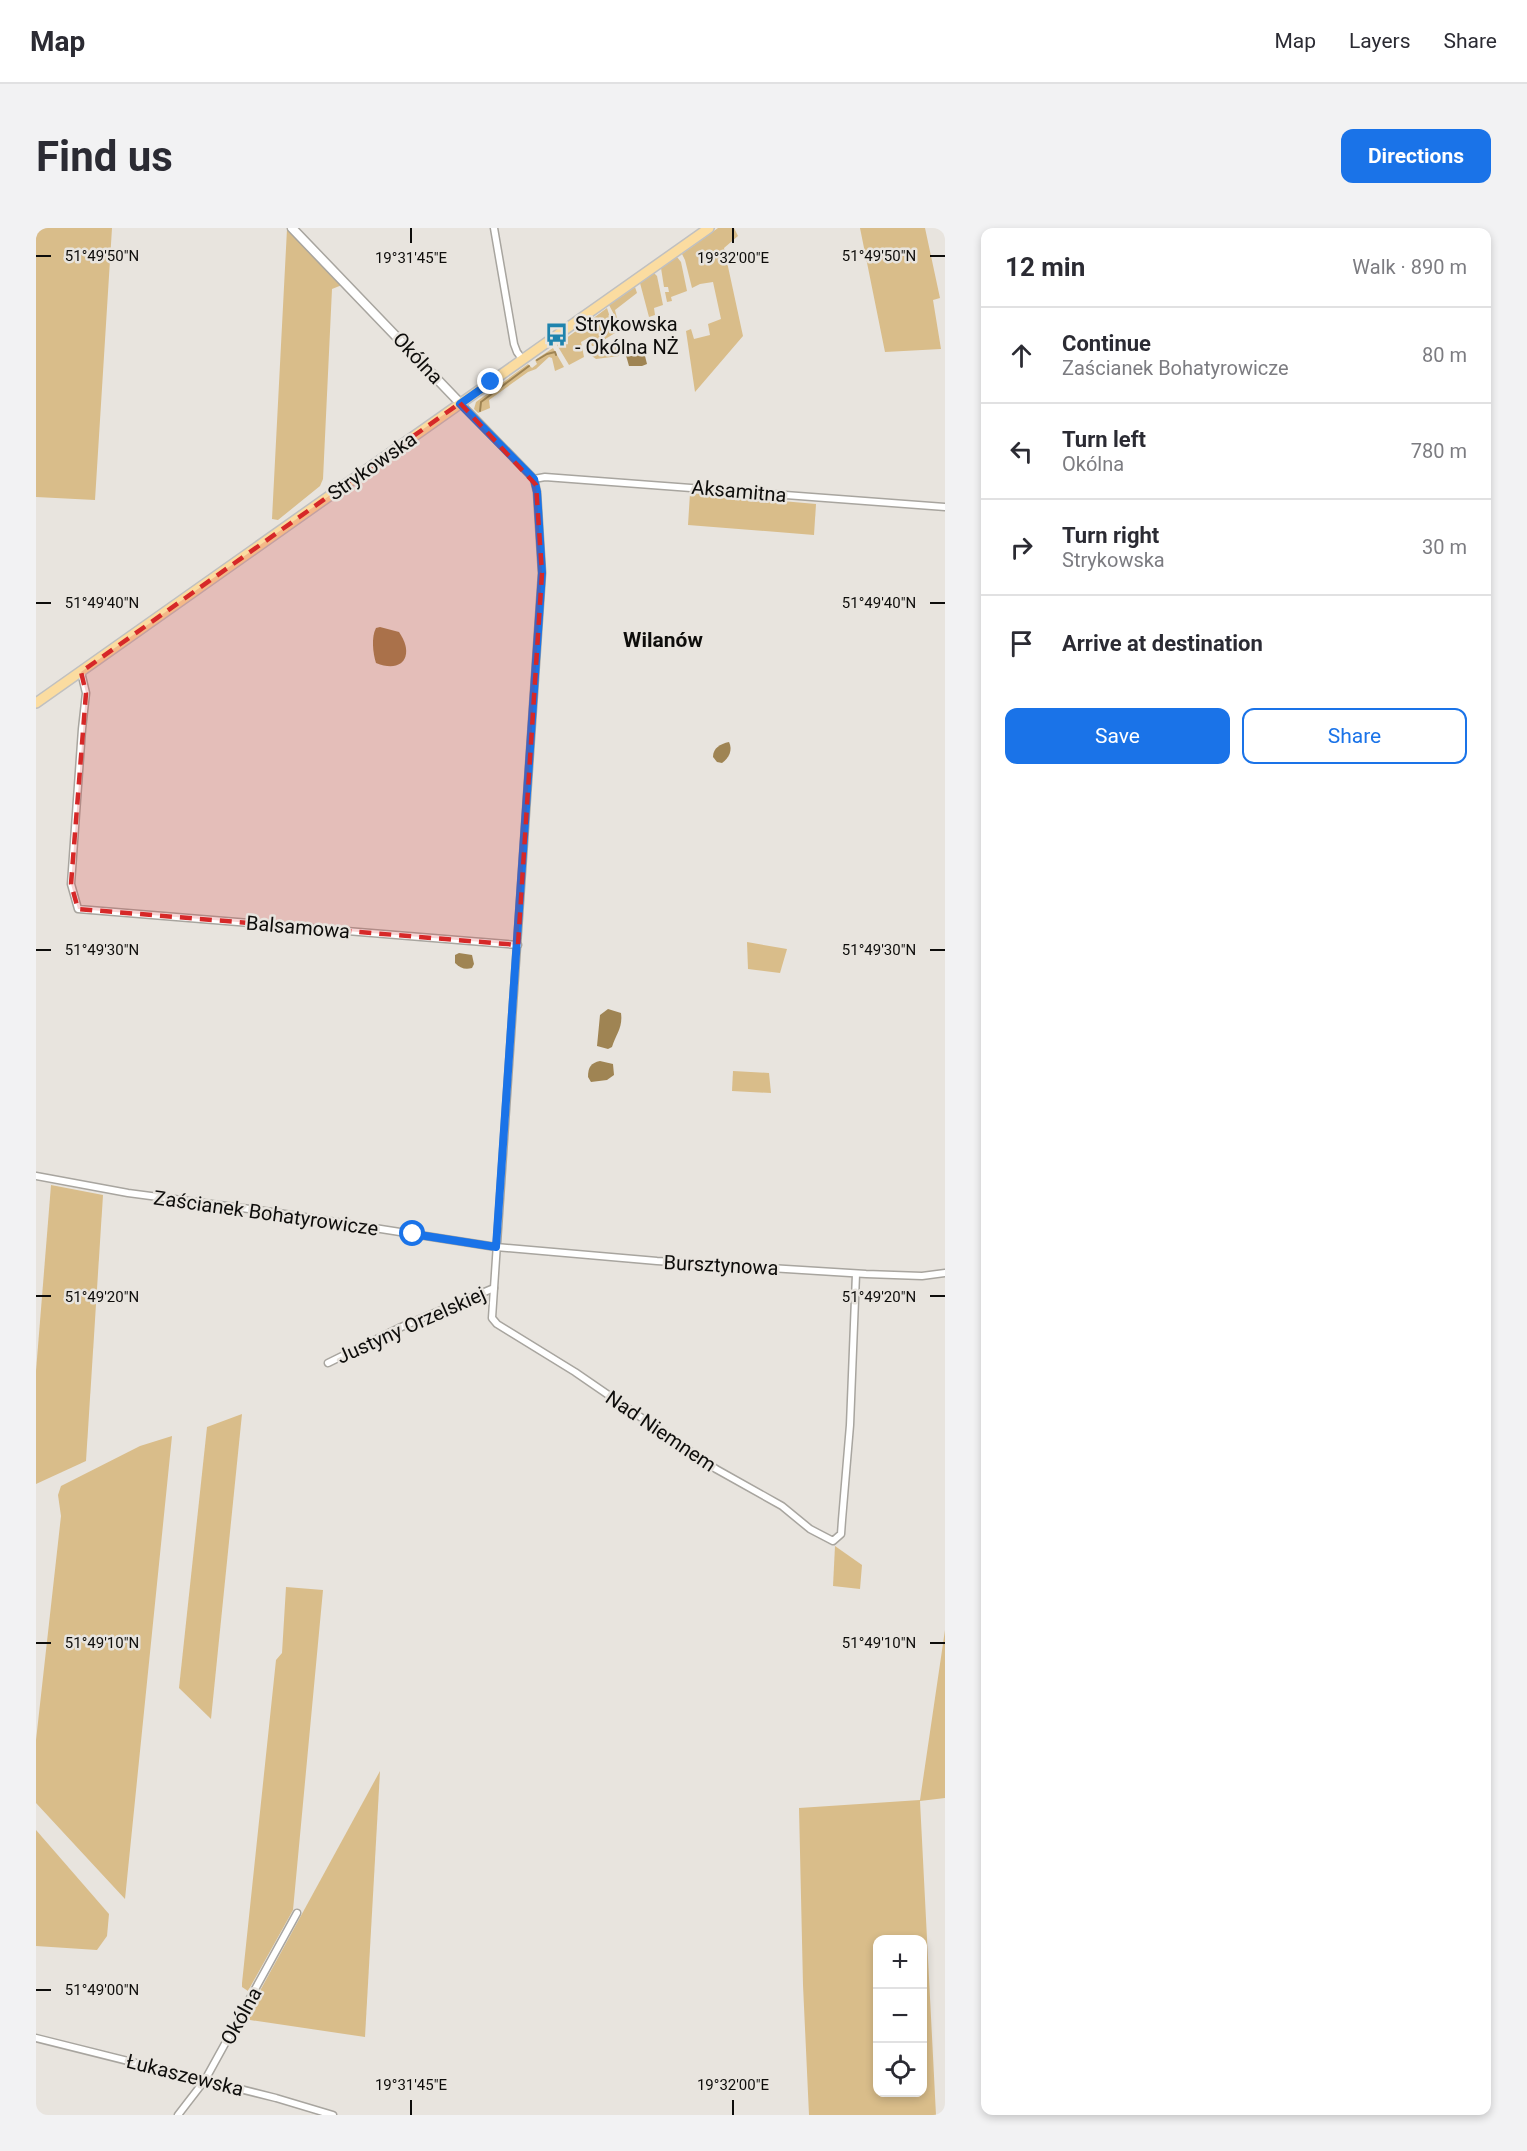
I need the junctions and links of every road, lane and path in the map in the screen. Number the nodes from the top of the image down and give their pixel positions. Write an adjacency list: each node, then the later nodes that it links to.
1 (292, 228): 5 (street, Okólna)
2 (494, 228): 4 (street)
3 (709, 228): 4 (main road, Strykowska)
4 (523, 360): 5 (main road, Strykowska)
5 (460, 404): 6 (street, Okólna); 8 (main road, Strykowska)
6 (534, 479): 7 (street, Aksamitna); 10 (street)
7 (945, 507)
8 (81, 672): 9 (main road, Strykowska); 10 (street, Balsamowa)
9 (36, 704)
10 (518, 945): 12 (street)
11 (36, 1176): 12 (street, Zaścianek Bohatyrowicze)
12 (496, 1247): 14 (street, Bursztynowa); 15 (street)
13 (945, 1273): 14 (street, Bursztynowa)
14 (856, 1274): 15 (street, Nad Niemnem)
15 (494, 1288): 16 (street, Justyny Orzelskiej)
16 (328, 1363)
17 (297, 1913): 19 (street, Okólna)
18 (36, 2038): 19 (street, Łukaszewska)
19 (205, 2080): 20 (street, Okólna); 21 (street, Łukaszewska)
20 (178, 2115)
21 (333, 2115)

